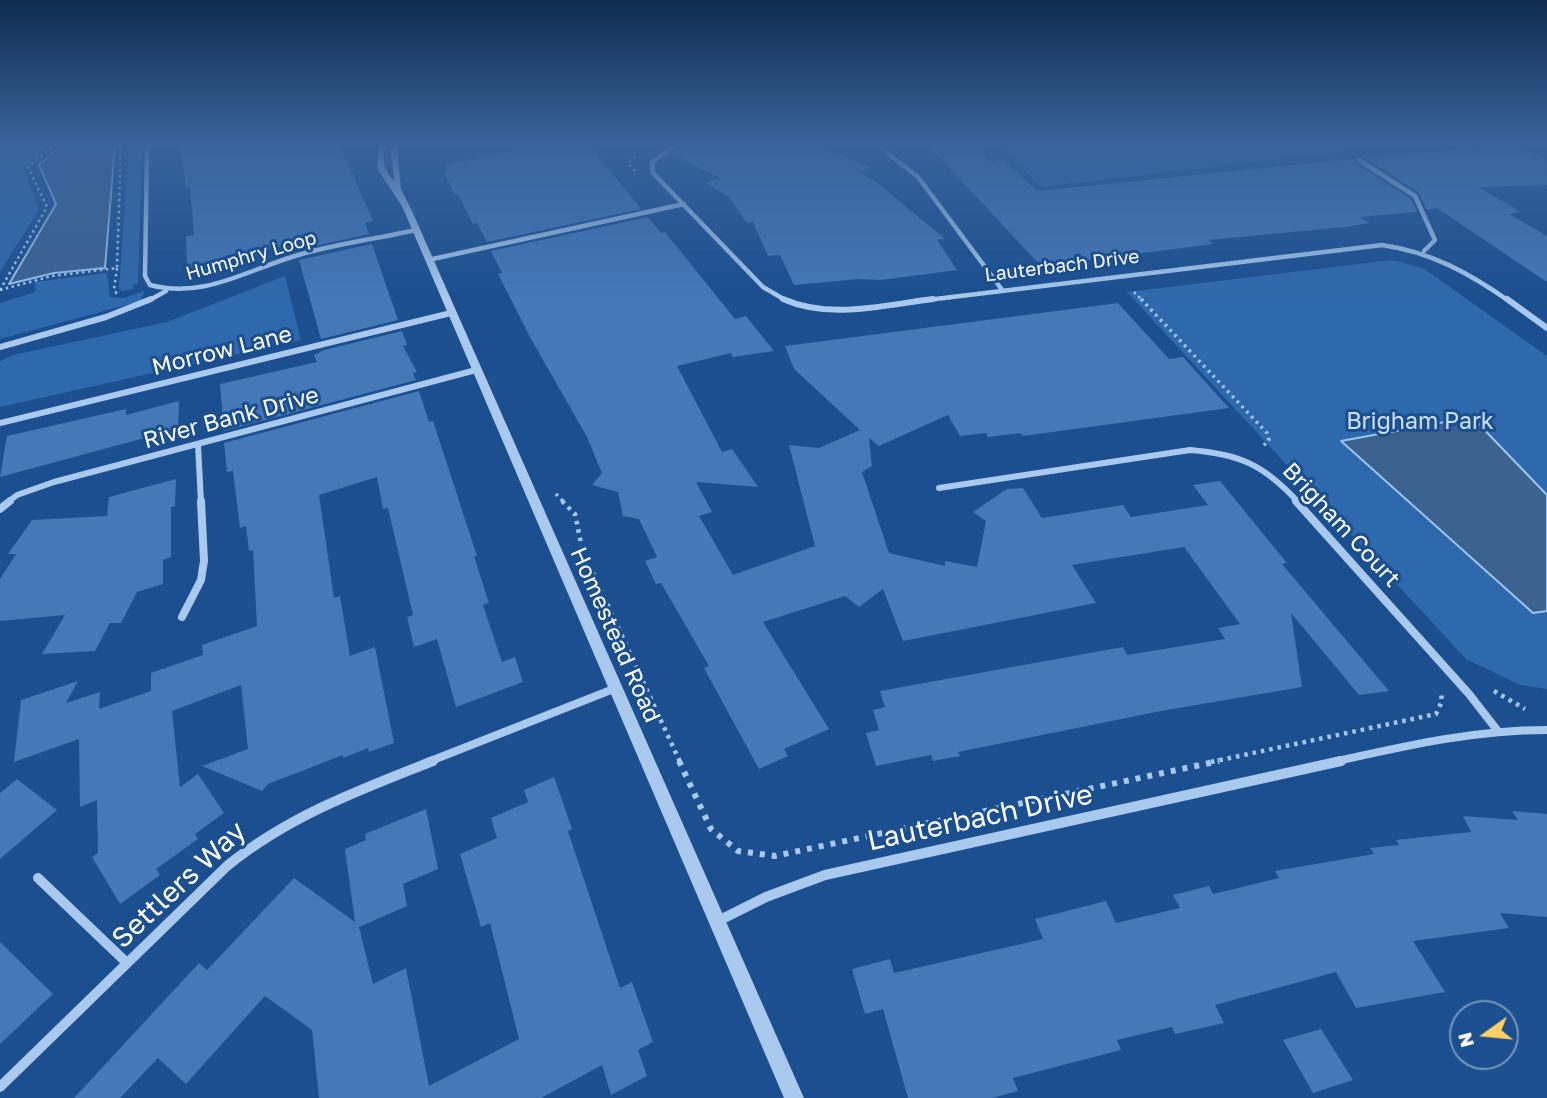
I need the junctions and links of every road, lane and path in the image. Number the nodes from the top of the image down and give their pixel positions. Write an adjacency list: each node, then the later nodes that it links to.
1 (42, 196): 14 (path)
2 (119, 196): 12 (path)
3 (146, 196): 15 (street, Humphry Loop)
4 (401, 196): 9 (street, Homestead Road)
5 (676, 196): 8 (street, Lauterbach Drive)
6 (934, 196): 16 (street)
7 (1416, 196): 10 (street)
8 (684, 204): 11 (street); 16 (street, Lauterbach Drive)
9 (416, 230): 11 (street, Homestead Road); 15 (street, Humphry Loop)
10 (1424, 251): 16 (street, Lauterbach Drive); 19 (street, Lauterbach Drive)
11 (428, 260): 18 (street, Homestead Road)
12 (117, 268): 14 (path); 17 (path)
13 (1126, 284): 24 (path)
14 (0, 290)
15 (166, 291): 20 (street)
16 (1003, 291)
17 (127, 294)
18 (452, 313): 21 (street, Homestead Road); 22 (street, Morrow Lane)
19 (1547, 328)
20 (0, 346)
21 (476, 370): 23 (street, River Bank Drive); 30 (street, Homestead Road)
22 (0, 423)
23 (198, 445): 27 (street, River Bank Drive); 28 (street)
24 (1268, 451)
25 (939, 488): 33 (street, Brigham Court)
26 (554, 491): 29 (path)
27 (0, 509)
28 (182, 617)
29 (1438, 686)
30 (616, 688): 36 (street, Homestead Road); 37 (street, Settlers Way)
31 (1495, 692): 32 (path)
32 (1534, 710)
33 (1497, 730): 34 (street, Lauterbach Drive); 36 (street, Lauterbach Drive)
34 (1547, 730)
35 (38, 878): 37 (street)
36 (718, 921): 39 (street, Homestead Road)
37 (127, 963): 38 (street, Settlers Way)
38 (0, 1087)
39 (794, 1098)

